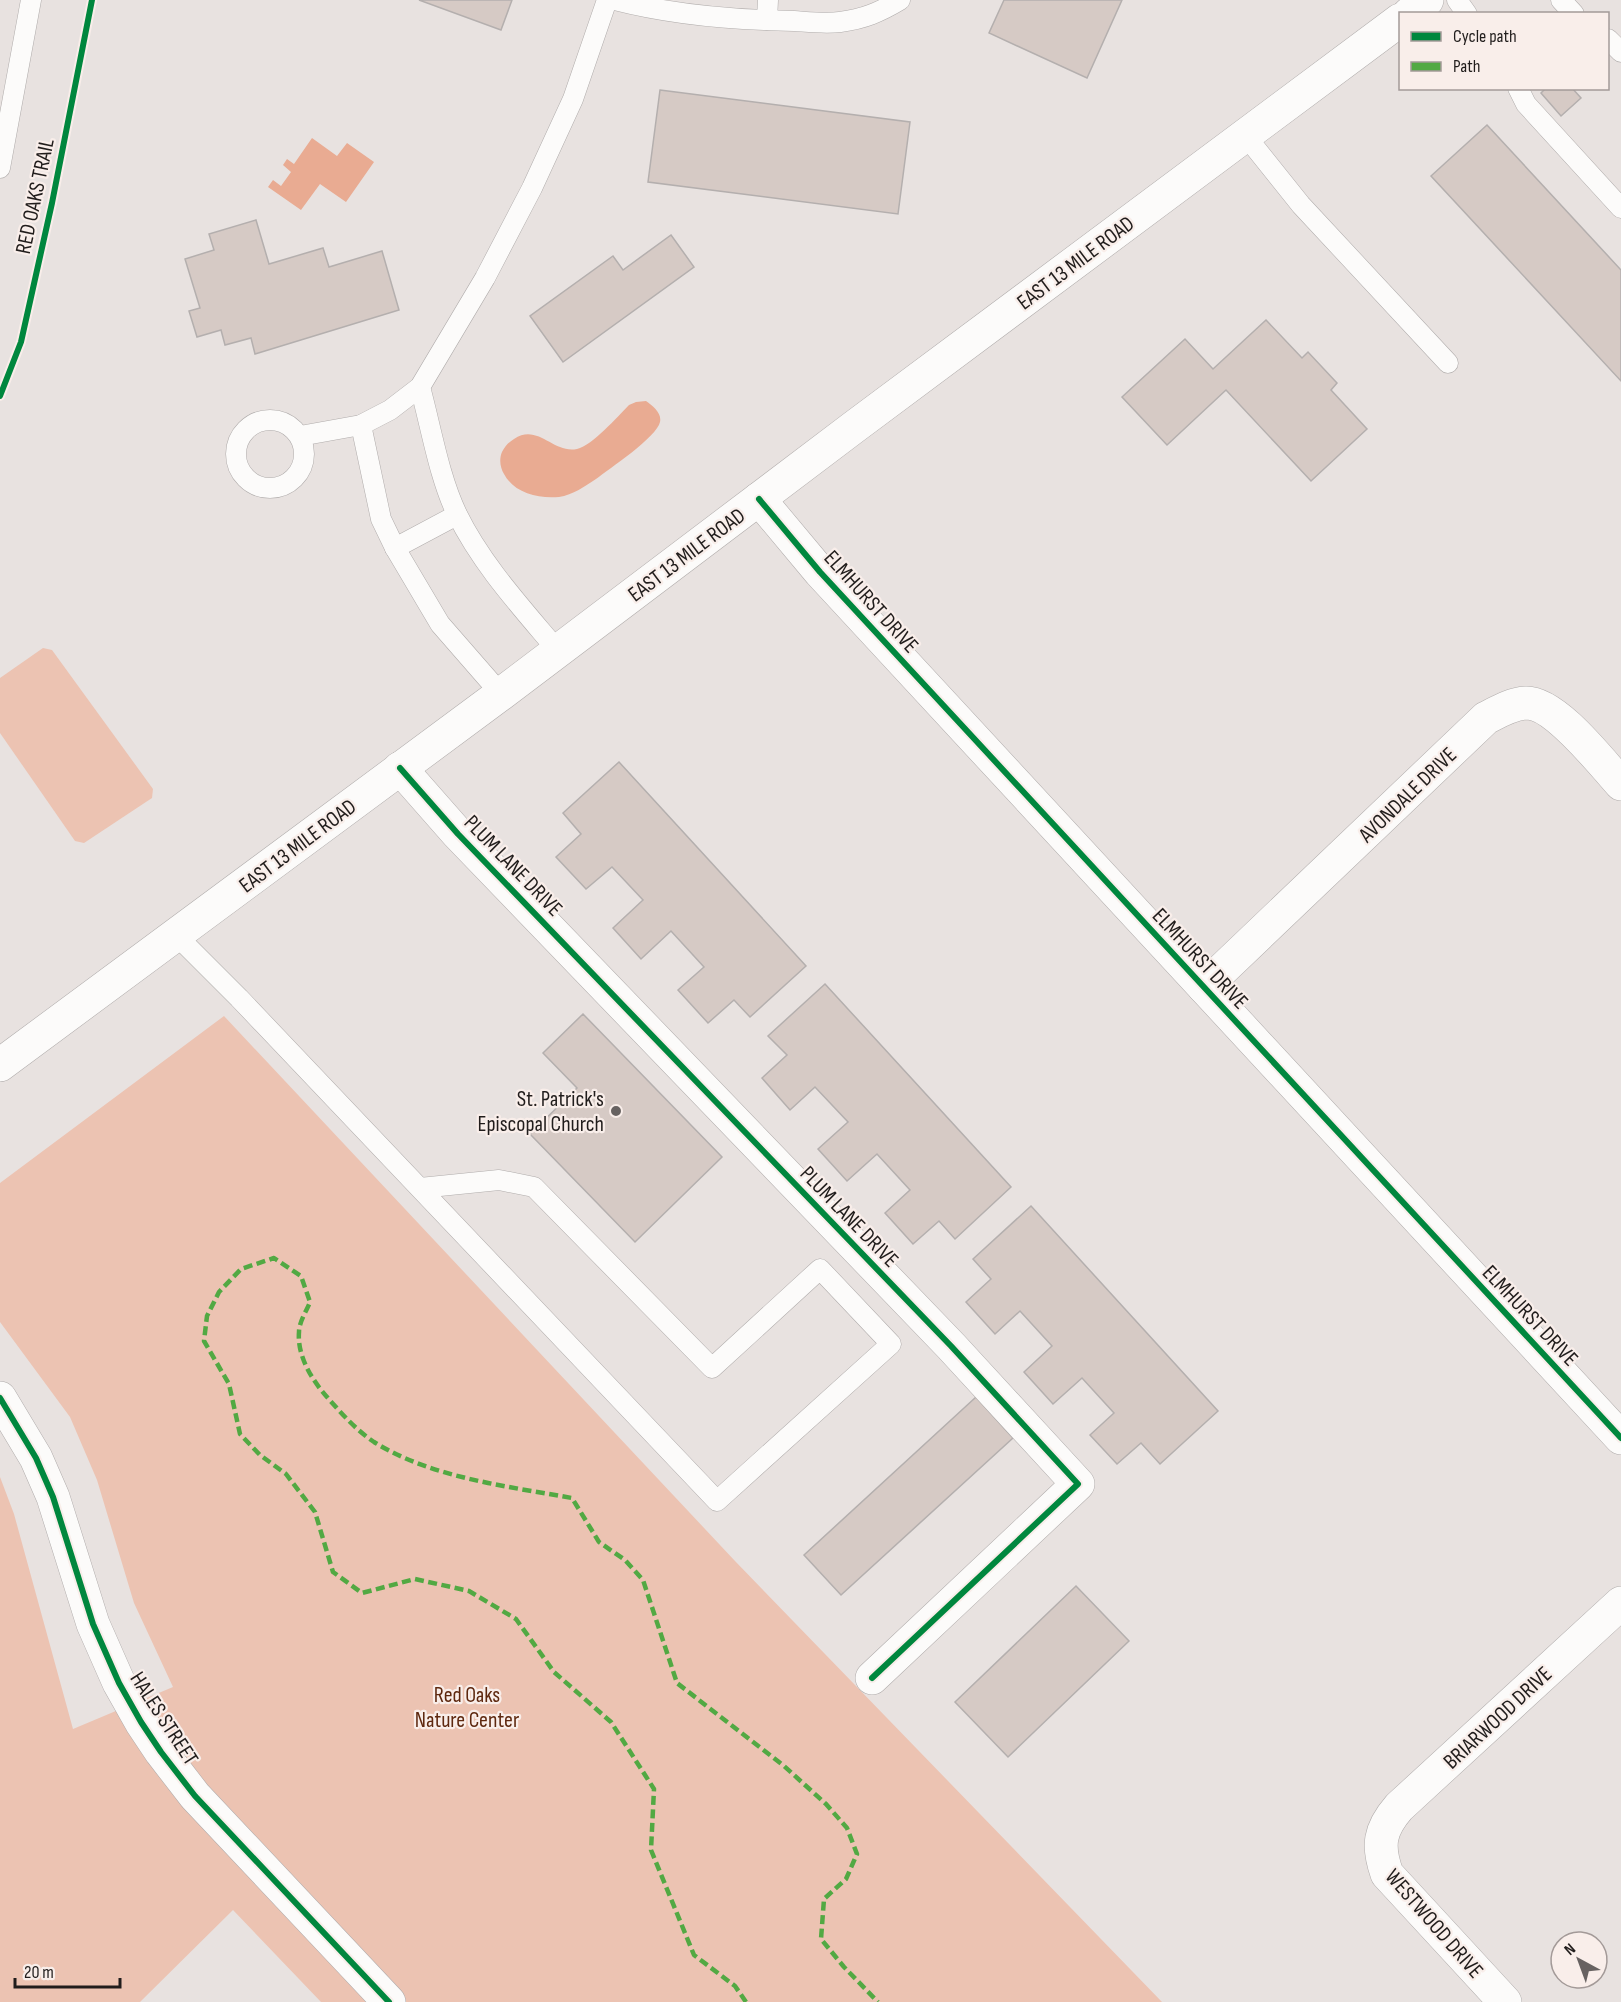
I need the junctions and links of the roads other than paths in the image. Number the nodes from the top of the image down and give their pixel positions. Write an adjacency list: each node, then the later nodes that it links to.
1 (607, 0): 17 (lane)
2 (615, 0): 10 (lane)
3 (768, 0): 10 (lane)
4 (900, 0): 10 (lane)
5 (1427, 0): 8 (street)
6 (1561, 0): 9 (lane)
7 (28, 1): 14 (lane)
8 (1412, 12)
9 (1572, 12)
10 (767, 21)
11 (1399, 21): 13 (street, EAST 13 MILE ROAD)
12 (1519, 90): 15 (lane)
13 (1245, 135): 16 (lane); 20 (street, EAST 13 MILE ROAD)
14 (0, 168)
15 (1621, 207)
16 (1448, 363)
17 (420, 387): 18 (lane); 21 (lane)
18 (361, 425): 19 (lane); 22 (lane)
19 (300, 436)
20 (759, 499): 23 (street, EAST 13 MILE ROAD); 28 (street, ELMHURST DRIVE)
21 (457, 515): 22 (lane); 23 (lane)
22 (395, 548): 24 (lane)
23 (558, 651): 24 (street, EAST 13 MILE ROAD)
24 (501, 694): 25 (street, EAST 13 MILE ROAD)
25 (400, 768): 27 (street, EAST 13 MILE ROAD); 34 (street, PLUM LANE DRIVE)
26 (1621, 784): 28 (street, AVONDALE DRIVE)
27 (176, 935): 29 (street, EAST 13 MILE ROAD); 30 (lane)
28 (1204, 987): 32 (street, ELMHURST DRIVE)
29 (0, 1065)
30 (420, 1188): 30 (lane)
31 (0, 1398): 36 (street, HALES STREET)
32 (1621, 1438)
33 (1621, 1603): 35 (street, BRIARWOOD DRIVE)
34 (872, 1678)
35 (1381, 1837): 37 (street, WESTWOOD DRIVE)
36 (389, 2002)
37 (1505, 2002)

